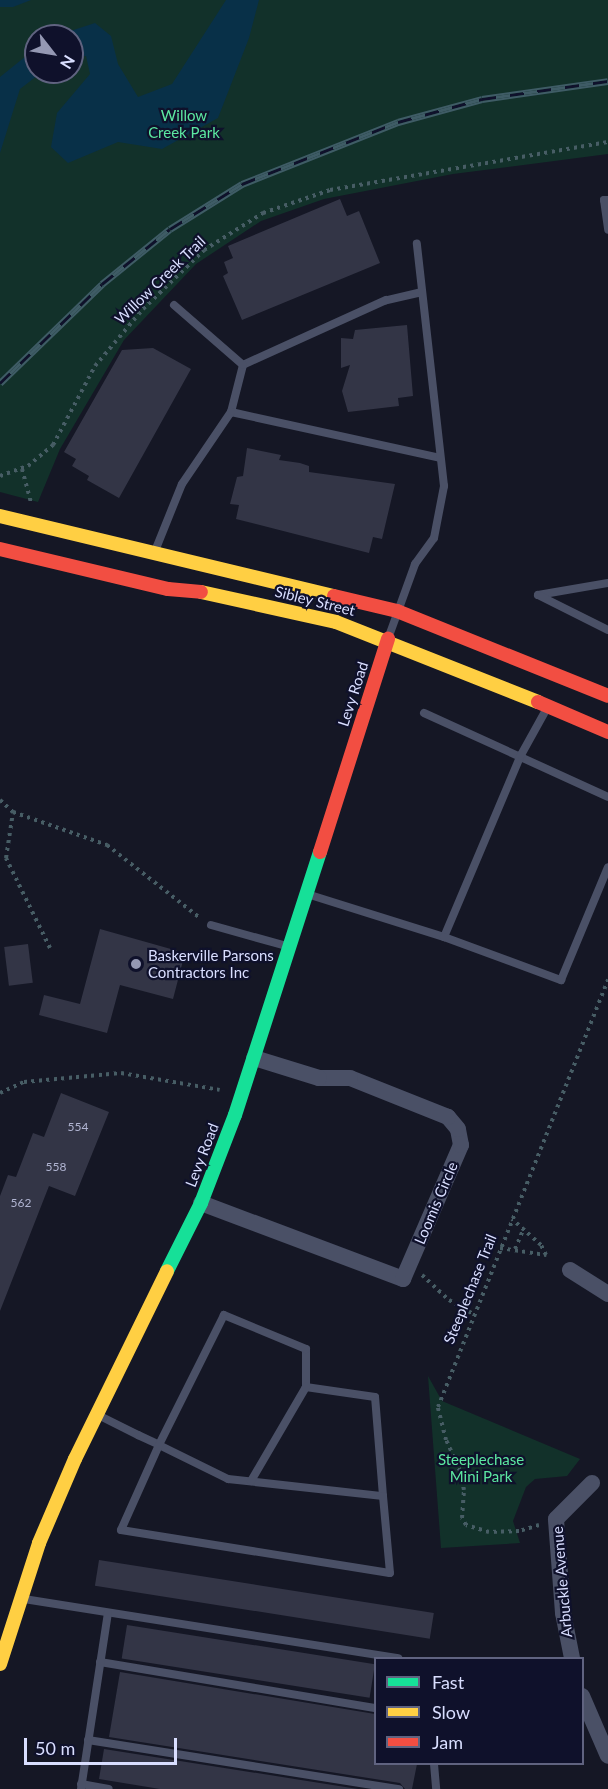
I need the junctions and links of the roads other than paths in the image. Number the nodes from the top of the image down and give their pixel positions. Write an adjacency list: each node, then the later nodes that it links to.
1 (608, 200): 2 (lane)
2 (608, 230)
3 (417, 244): 4 (lane)
4 (422, 292): 6 (lane); 8 (lane)
5 (174, 305): 6 (lane)
6 (243, 365): 7 (lane)
7 (231, 412): 8 (lane); 11 (lane)
8 (440, 458): 13 (lane)
9 (0, 516): 11 (street, Sibley Street)
10 (0, 549): 15 (street, Sibley Street)
11 (154, 552): 13 (street, Sibley Street)
12 (608, 583): 14 (lane)
13 (397, 611): 15 (lane); 16 (street, Sibley Street)
14 (608, 630)
15 (388, 639): 17 (street, Sibley Street); 23 (street, Levy Road)
16 (608, 696)
17 (549, 705): 19 (street, Sibley Street); 20 (lane)
18 (424, 713): 20 (lane)
19 (608, 732)
20 (521, 755): 21 (lane); 25 (lane)
21 (608, 797)
22 (608, 867): 25 (lane)
23 (305, 893): 25 (lane); 26 (street, Levy Road)
24 (211, 925): 26 (lane)
25 (444, 937)
26 (287, 946): 27 (street, Levy Road)
27 (254, 1058): 28 (street, Levy Road); 28 (street, Loomis Circle)
28 (201, 1203): 32 (street, Levy Road)
29 (570, 1269): 30 (street)
30 (608, 1294)
31 (306, 1388): 33 (lane); 34 (lane); 36 (lane)
32 (97, 1415): 33 (lane); 37 (street, Levy Road)
33 (159, 1445): 34 (lane); 36 (lane)
34 (251, 1481): 36 (lane)
35 (592, 1483): 40 (street, Arbuckle Avenue)
36 (383, 1496)
37 (20, 1598): 38 (lane); 42 (street, Levy Road)
38 (108, 1613): 39 (lane); 41 (lane)
39 (385, 1657)
40 (572, 1657)
41 (100, 1662): 44 (lane); 45 (lane)
42 (0, 1664)
43 (584, 1701): 46 (street)
44 (374, 1708)
45 (88, 1740): 48 (lane); 50 (lane)
46 (608, 1756)
47 (434, 1765): 51 (lane)
48 (81, 1787): 49 (lane)
49 (109, 1789)
50 (399, 1789)
51 (436, 1789)

